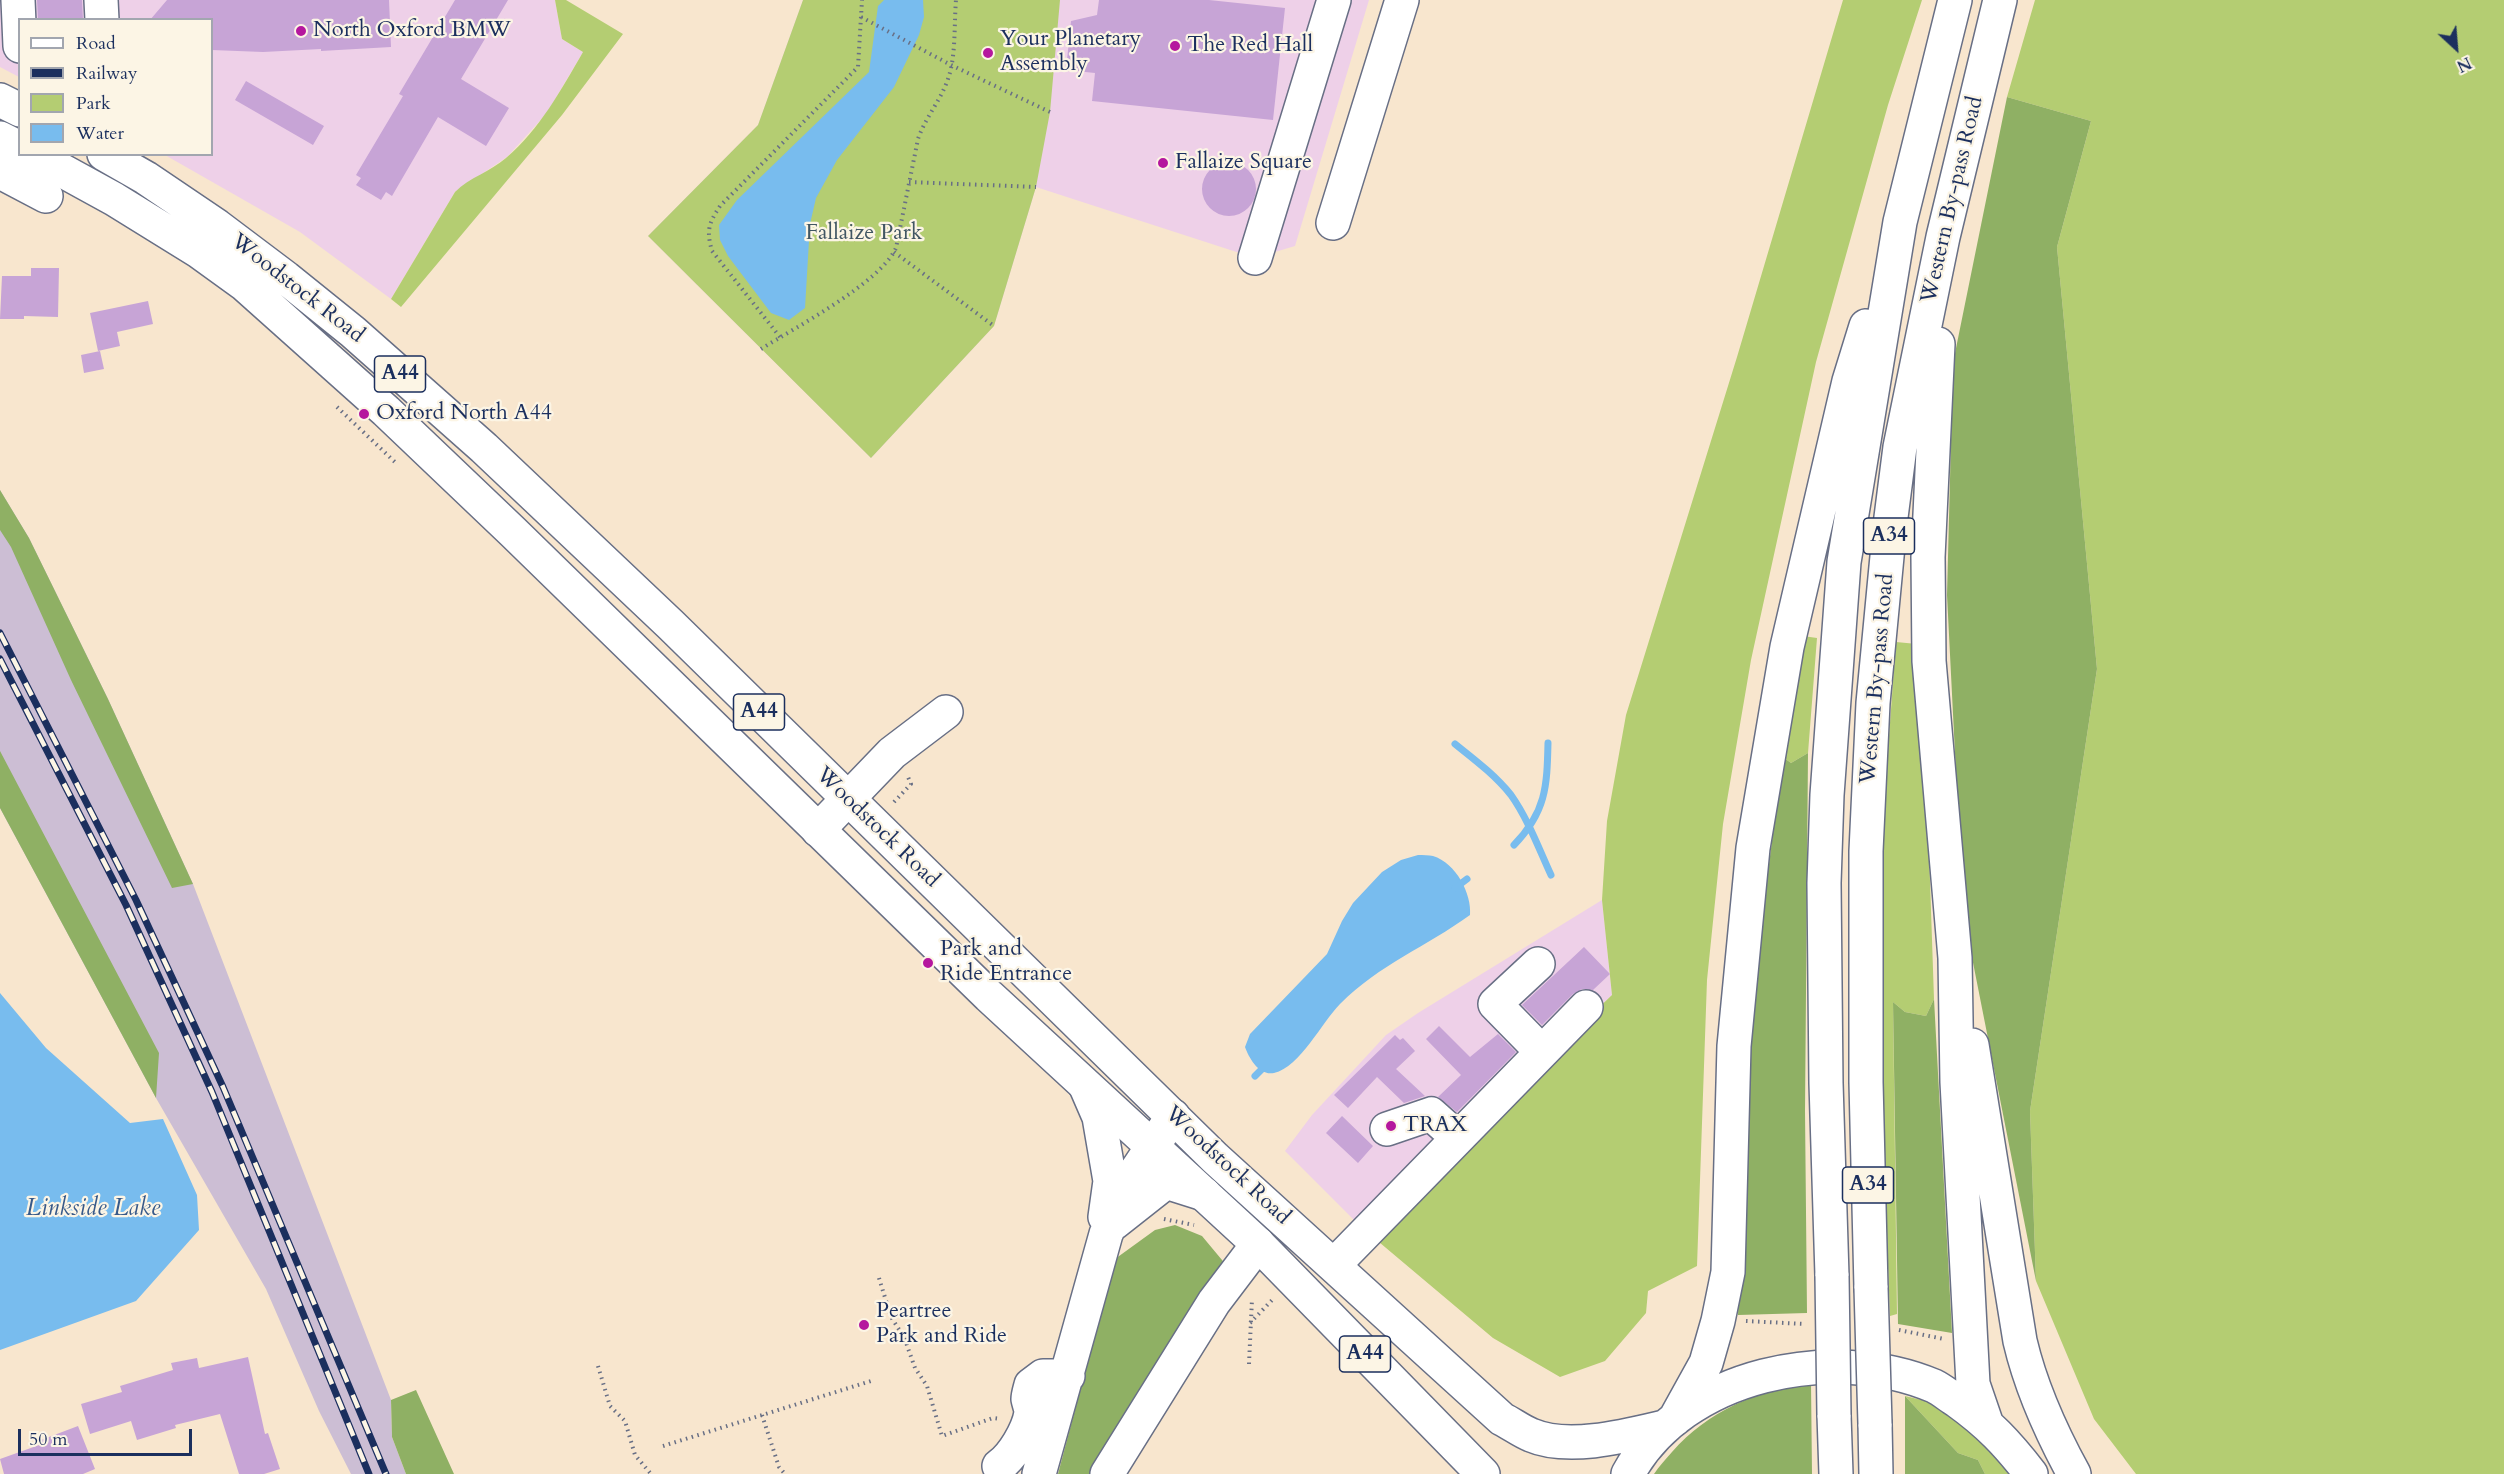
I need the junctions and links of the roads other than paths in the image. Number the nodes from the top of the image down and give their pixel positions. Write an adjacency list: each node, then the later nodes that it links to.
1 (18, 0): 7 (main road)
2 (101, 0): 8 (main road)
3 (1334, 0): 23 (main road)
4 (1402, 0): 21 (main road)
5 (1955, 0): 20 (main road, Western By-pass Road / A34)
6 (2000, 0): 22 (main road, Western By-pass Road / A34)
7 (19, 18)
8 (102, 18)
9 (18, 53): 10 (main road)
10 (0, 56)
11 (0, 100): 12 (main road)
12 (18, 109)
13 (0, 138): 14 (main road)
14 (18, 147)
15 (36, 156): 24 (main road, Woodstock Road / A44)
16 (111, 156): 17 (main road, Woodstock Road / A44)
17 (144, 166): 25 (main road, Woodstock Road / A44)
18 (0, 172): 19 (main road)
19 (46, 196)
20 (1900, 222): 45 (main road); 51 (main road, Western By-pass Road / A34, bridge)
21 (1334, 223)
22 (1943, 237): 28 (main road); 52 (main road, Western By-pass Road / A34, bridge)
23 (1255, 258)
24 (703, 718): 26 (main road, Woodstock Road / A44); 31 (main road)
25 (855, 806): 25 (main road); 26 (main road); 27 (main road, Woodstock Road / A44)
26 (825, 837): 31 (main road, Woodstock Road / A44)
27 (951, 901): 34 (main road, Woodstock Road / A44); 38 (main road)
28 (1954, 958): 44 (main road); 54 (main road)
29 (1538, 964): 32 (main road)
30 (1586, 1007): 32 (main road)
31 (1011, 1017): 33 (main road, A44)
32 (1542, 1052): 36 (main road)
33 (1086, 1087): 37 (main road, A44); 40 (main road)
34 (1173, 1116): 37 (main road); 38 (main road, Woodstock Road / A44)
35 (1386, 1129): 36 (main road)
36 (1458, 1138): 42 (main road)
37 (1151, 1146): 39 (main road, Woodstock Road / A44); 40 (main road)
38 (1215, 1158): 42 (main road, Woodstock Road / A44)
39 (1204, 1194): 40 (main road); 41 (main road, Woodstock Road / A44)
40 (1105, 1240): 43 (main road)
41 (1258, 1244): 48 (main road); 49 (main road, Woodstock Road / A44)
42 (1334, 1265): 45 (main road, Woodstock Road / A44)
43 (1068, 1376): 46 (main road); 47 (main road)
44 (1986, 1422): 45 (main road); 53 (main road)
45 (1670, 1423): 50 (main road)
46 (1015, 1432)
47 (1039, 1474)
48 (1107, 1474)
49 (1483, 1474)
50 (1628, 1474)
51 (1836, 1474)
52 (1876, 1474)
53 (2031, 1474)
54 (2074, 1474)

